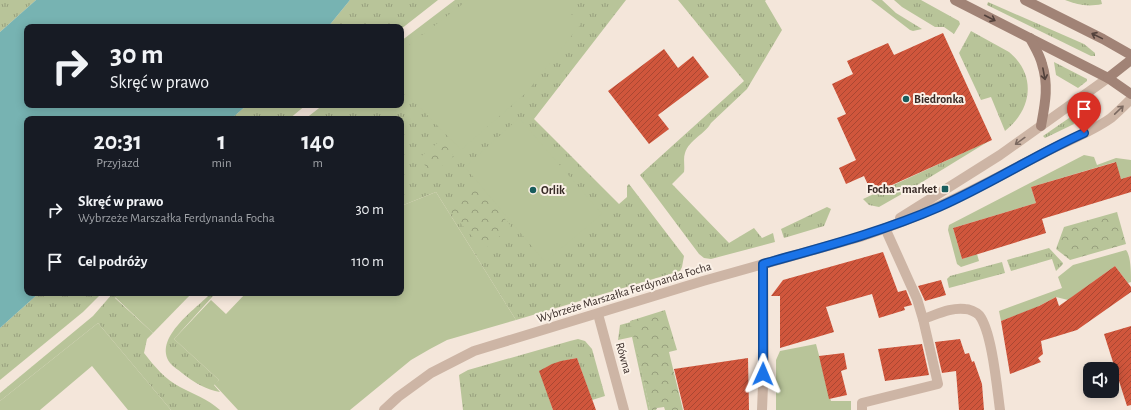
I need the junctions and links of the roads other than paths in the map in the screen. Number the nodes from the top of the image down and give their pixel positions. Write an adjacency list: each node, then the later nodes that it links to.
1 (955, 0): 3 (main road, one-way to 3)
2 (1025, 0): 4 (main road, one-way to 2)
3 (1030, 38): 6 (main road); 9 (main road, one-way to 9)
4 (1131, 55)
5 (1131, 60): 6 (main road, Wybrzeże Marszałka Ferdynanda Focha)
6 (1108, 78): 7 (main road); 9 (street, Wybrzeże Marszałka Ferdynanda Focha)
7 (1131, 94)
8 (1131, 99): 10 (street, Wybrzeże Marszałka Ferdynanda Focha, one-way to 8)
9 (1041, 126): 10 (street, Wybrzeże Marszałka Ferdynanda Focha, one-way to 10)
10 (885, 228): 11 (street, Wybrzeże Marszałka Ferdynanda Focha); 13 (street)
11 (763, 264): 12 (street, Wybrzeże Marszałka Ferdynanda Focha); 16 (street)
12 (598, 314): 14 (street, Wybrzeże Marszałka Ferdynanda Focha); 15 (street, Równa)
13 (923, 319): 17 (street); 18 (street)
14 (384, 410)
15 (624, 410)
16 (762, 410)
17 (862, 410)
18 (1000, 410)

